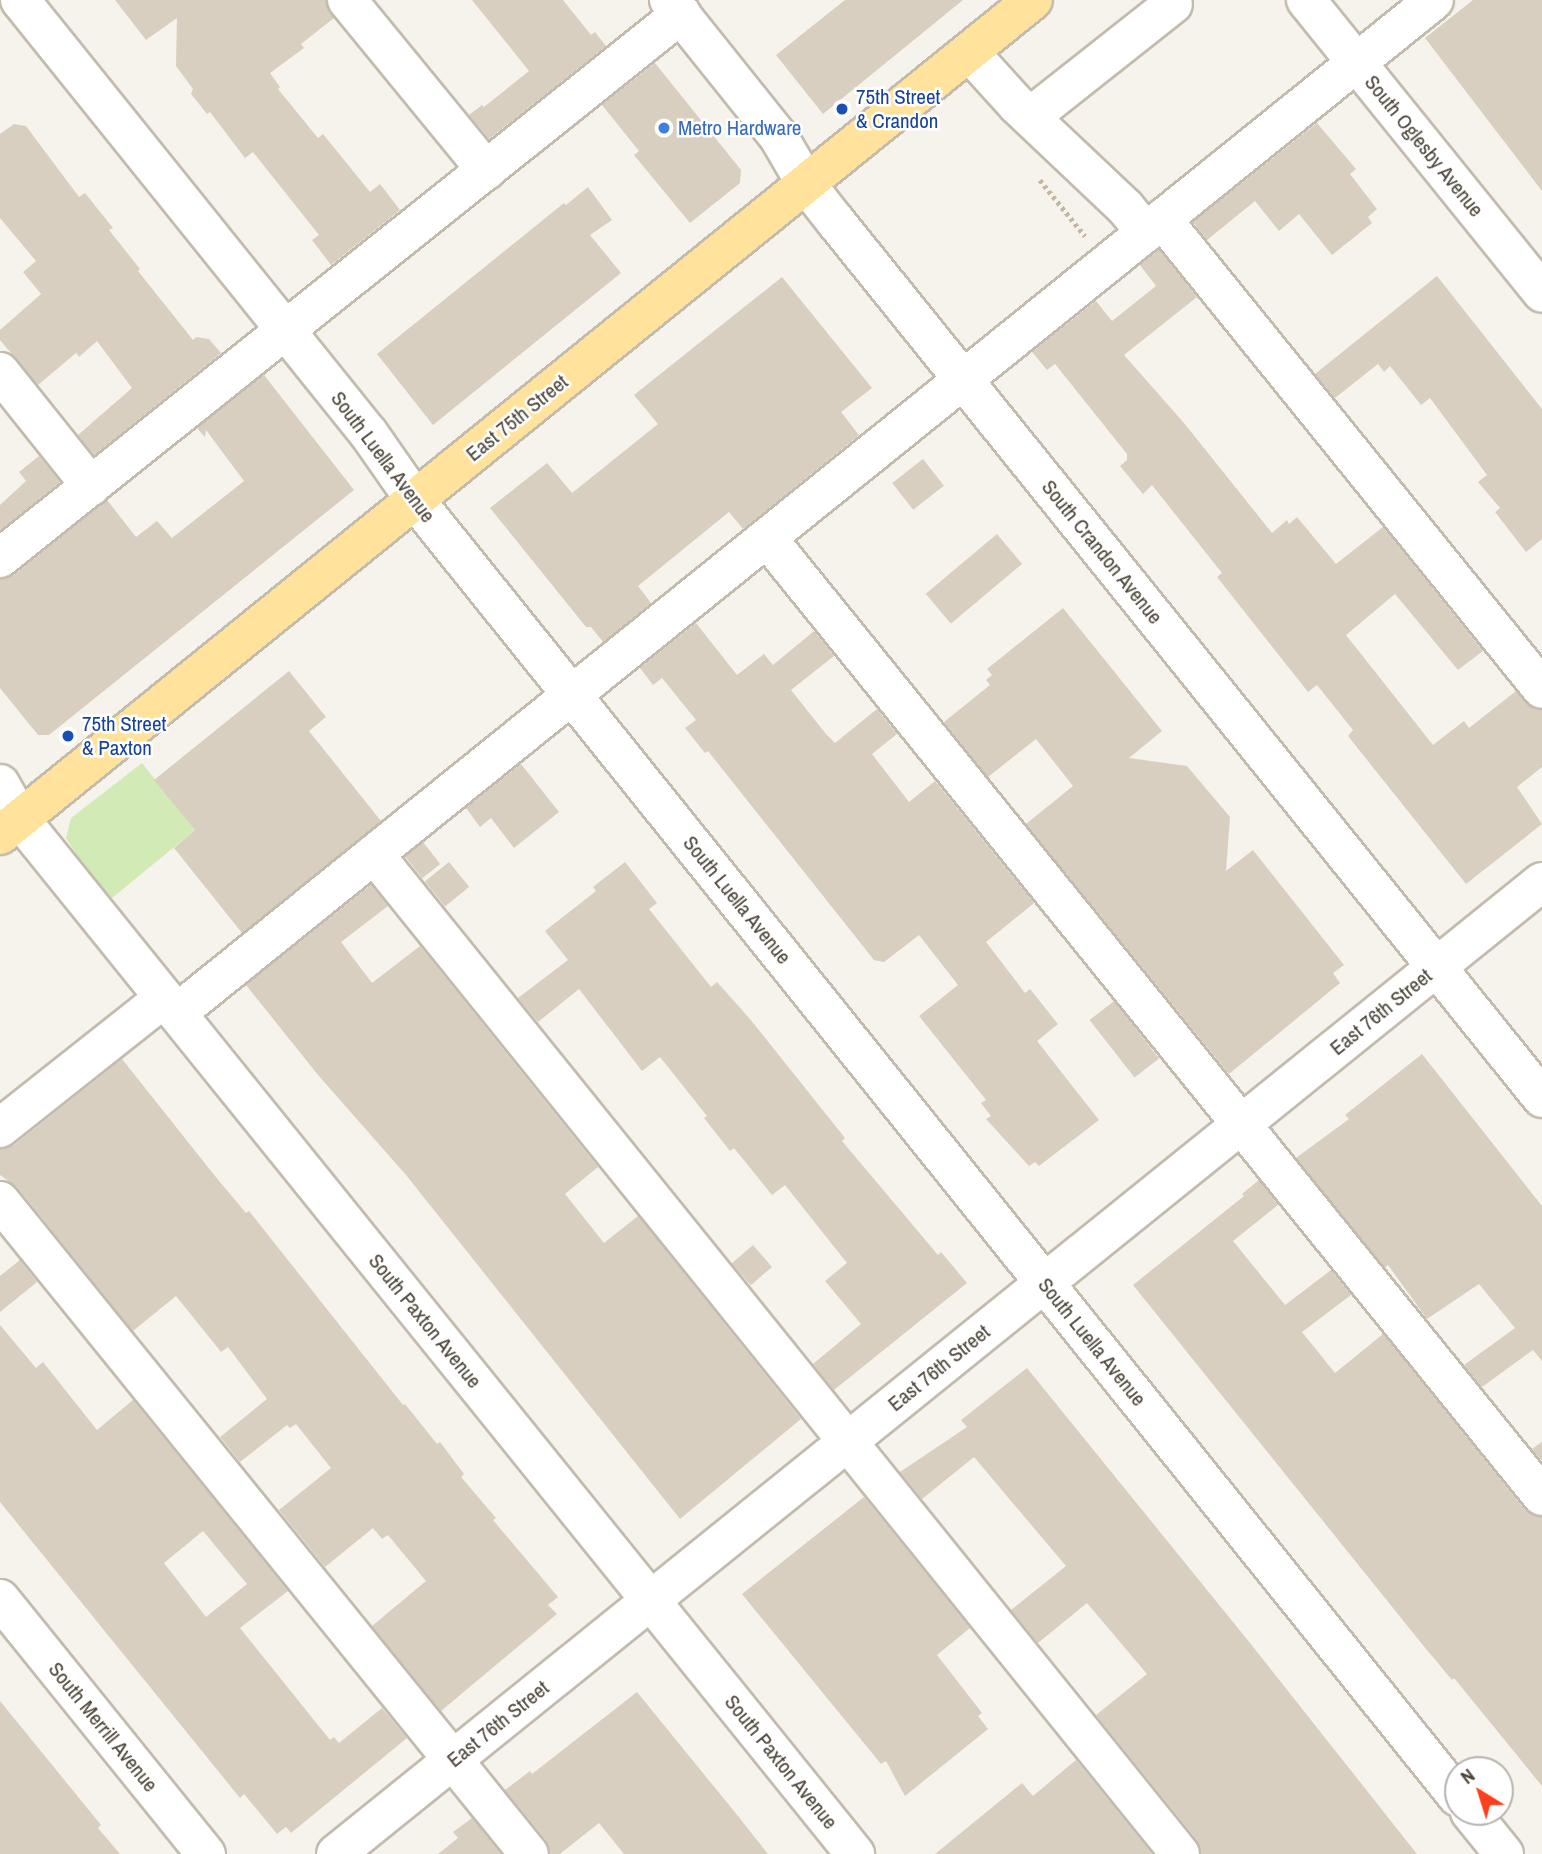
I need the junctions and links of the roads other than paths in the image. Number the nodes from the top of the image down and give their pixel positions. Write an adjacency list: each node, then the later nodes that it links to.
1 (20, 0): 15 (street, South Luella Avenue)
2 (347, 0): 11 (street)
3 (1033, 0): 8 (main road, East 75th Street)
4 (1306, 0): 9 (street, South Oglesby Avenue)
5 (1434, 0): 9 (street)
6 (1173, 4): 10 (street)
7 (675, 7): 11 (street); 12 (street, South Crandon Avenue)
8 (969, 52): 10 (street); 12 (main road, East 75th Street)
9 (1357, 63): 13 (street); 14 (street, South Oglesby Avenue)
10 (1030, 117): 13 (street)
11 (485, 170): 15 (street)
12 (806, 184): 17 (street, South Crandon Avenue); 19 (main road, East 75th Street)
13 (1154, 226): 17 (street); 22 (street)
14 (1542, 292)
15 (285, 330): 18 (street); 19 (street, South Luella Avenue)
16 (0, 372): 18 (street)
17 (963, 380): 20 (street); 28 (street, South Crandon Avenue)
18 (91, 486): 21 (street)
19 (415, 500): 23 (street, South Luella Avenue); 25 (main road, East 75th Street)
20 (767, 538): 23 (street); 31 (street)
21 (0, 558)
22 (1542, 689)
23 (572, 695): 26 (street); 34 (street, South Luella Avenue)
24 (0, 784): 25 (street, South Paxton Avenue)
25 (10, 827): 29 (street, South Paxton Avenue)
26 (374, 854): 29 (street); 35 (street)
27 (1542, 882): 28 (street, East 76th Street)
28 (1436, 967): 30 (street, South Crandon Avenue); 31 (street, East 76th Street)
29 (171, 1005): 32 (street); 38 (street, South Paxton Avenue)
30 (1542, 1098)
31 (1241, 1124): 34 (street, East 76th Street); 36 (street)
32 (0, 1128)
33 (0, 1201): 39 (street)
34 (1045, 1283): 35 (street, East 76th Street); 40 (street, South Luella Avenue)
35 (848, 1441): 38 (street, East 76th Street); 46 (street)
36 (1542, 1496)
37 (0, 1599): 42 (street, South Merrill Avenue)
38 (651, 1601): 39 (street, East 76th Street); 45 (street, South Paxton Avenue)
39 (453, 1760): 43 (street, East 76th Street); 44 (street)
40 (1444, 1780)
41 (1481, 1826): 47 (street)
42 (206, 1854)
43 (336, 1854)
44 (529, 1854)
45 (855, 1854)
46 (1180, 1854)
47 (1504, 1854)

